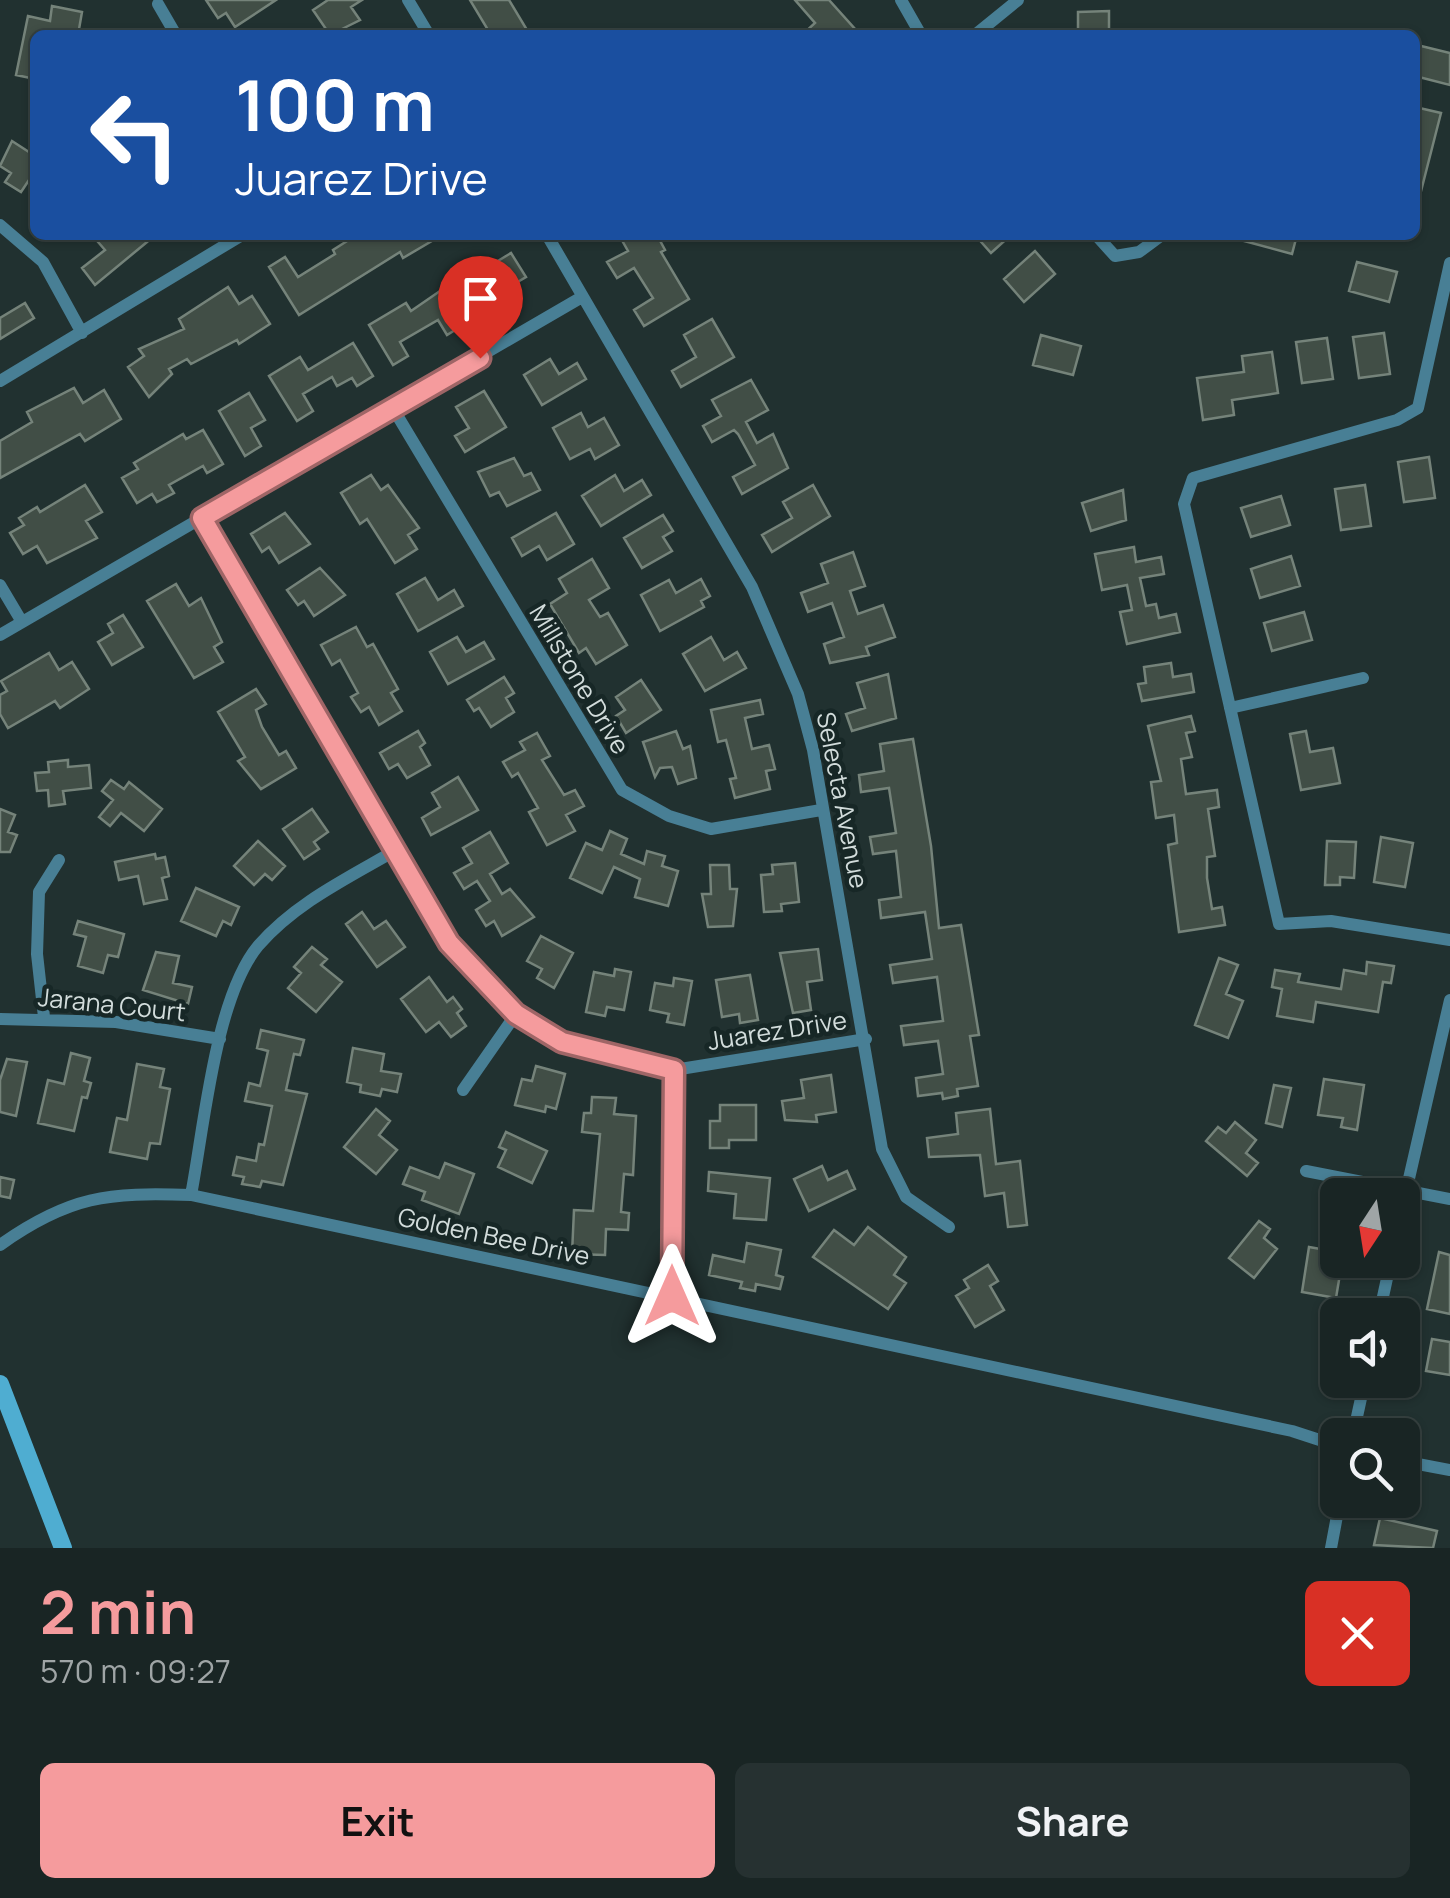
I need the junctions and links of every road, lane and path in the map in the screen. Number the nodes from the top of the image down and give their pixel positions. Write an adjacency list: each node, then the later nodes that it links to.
1 (408, 0): 6 (street)
2 (901, 0): 7 (street)
3 (1018, 0): 8 (street)
4 (158, 4): 5 (street)
5 (173, 30)
6 (426, 30)
7 (918, 30)
8 (981, 30)
9 (0, 225): 16 (street)
10 (234, 240): 16 (street)
11 (549, 240): 15 (street, Selecta Avenue)
12 (1101, 240): 13 (street)
13 (1155, 240)
14 (1450, 263): 24 (street)
15 (582, 297): 18 (street); 25 (street, Selecta Avenue)
16 (82, 332): 17 (street)
17 (0, 381)
18 (394, 410): 19 (street); 25 (street, Millstone Drive)
19 (202, 518): 21 (street); 26 (street, Juarez Drive)
20 (0, 585): 21 (street)
21 (22, 622): 22 (street)
22 (0, 635)
23 (1363, 678): 24 (street)
24 (1230, 708): 28 (street)
25 (822, 810): 33 (street, Selecta Avenue)
26 (396, 850): 30 (street, Juarez Drive); 34 (street)
27 (59, 860): 31 (street)
28 (1450, 940)
29 (1450, 1000): 39 (street)
30 (516, 1014): 35 (street, Juarez Drive); 36 (street)
31 (44, 1017): 32 (street, Jarana Court); 34 (street, Jarana Court)
32 (0, 1019)
33 (866, 1038): 35 (street, Juarez Drive); 43 (street, Selecta Avenue)
34 (220, 1039): 41 (street)
35 (674, 1070): 45 (street)
36 (463, 1090)
37 (1306, 1171): 38 (street)
38 (1343, 1178)
39 (1409, 1178)
40 (1420, 1193): 42 (street)
41 (191, 1195): 44 (street, Golden Bee Drive); 45 (street, Golden Bee Drive)
42 (1450, 1199)
43 (949, 1226)
44 (0, 1245)
45 (672, 1296): 47 (street, Golden Bee Drive)
46 (0, 1384): 51 (main road)
47 (1320, 1440)
48 (1420, 1464): 49 (street)
49 (1450, 1470)
50 (1337, 1518): 52 (street)
51 (63, 1548)
52 (1331, 1548)

